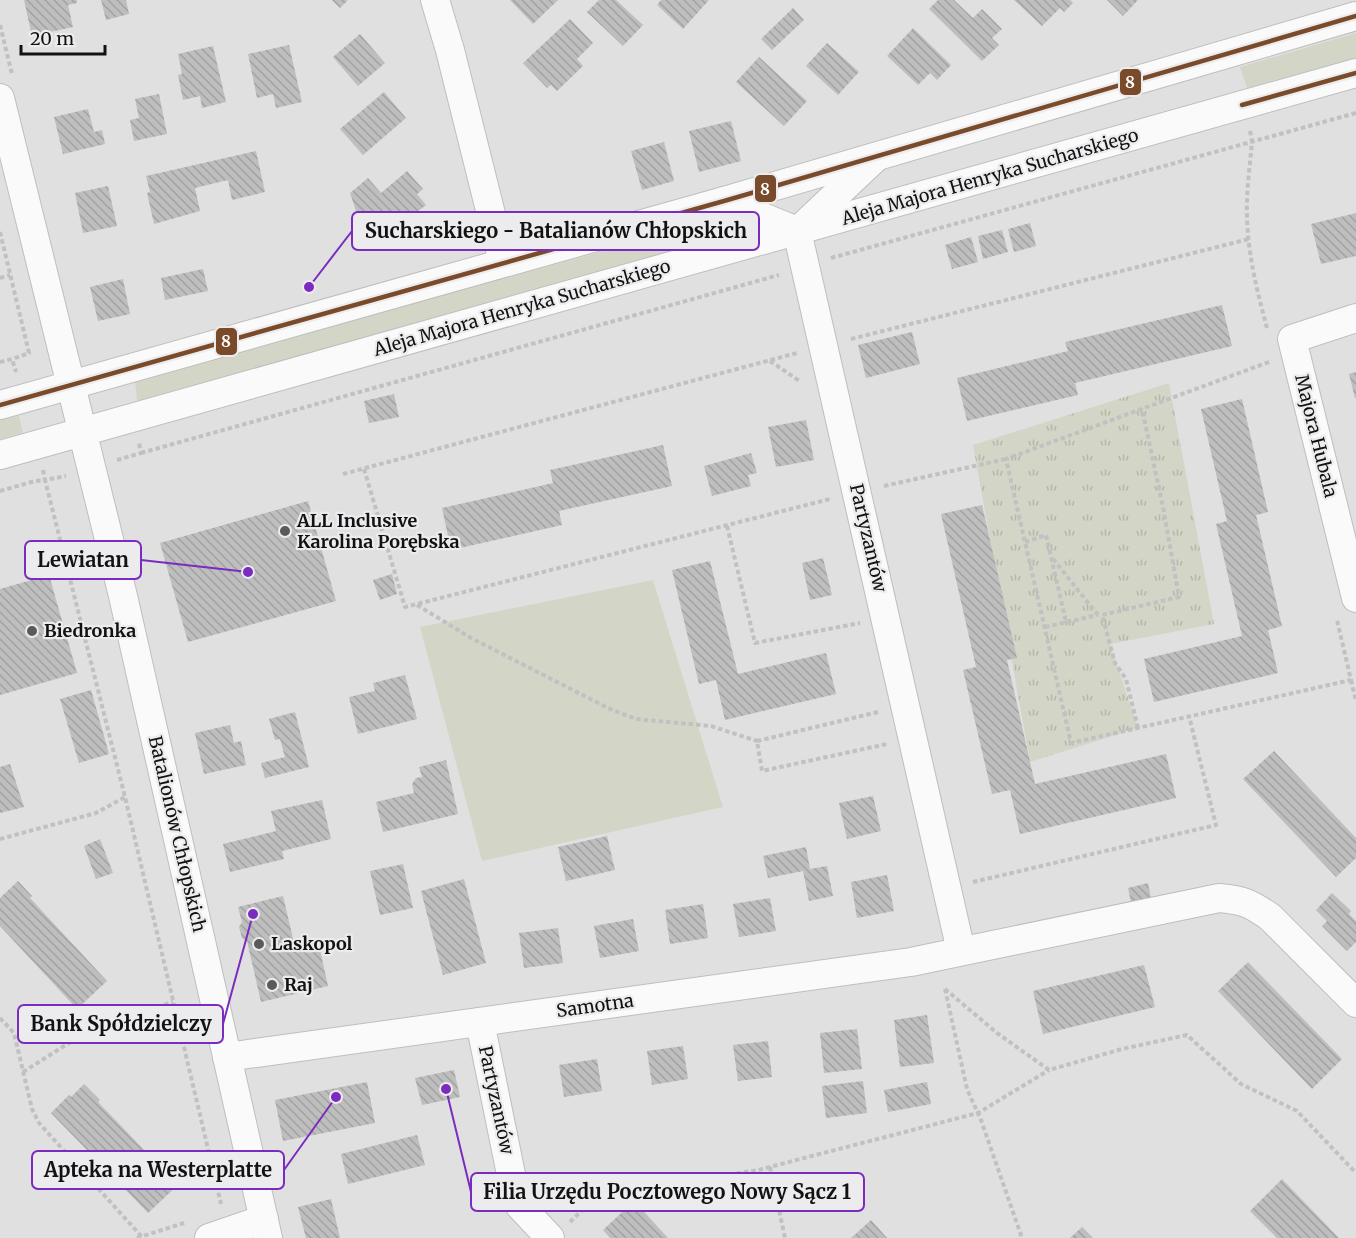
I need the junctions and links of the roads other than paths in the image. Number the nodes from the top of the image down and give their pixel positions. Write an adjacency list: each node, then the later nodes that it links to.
1 (435, 0): 8 (street)
2 (1356, 16): 5 (street)
3 (1356, 73): 7 (street, Aleja Majora Henryka Sucharskiego)
4 (0, 98): 10 (street)
5 (877, 157): 6 (street); 7 (street)
6 (724, 201): 7 (street); 8 (street)
7 (797, 231): 12 (street, Aleja Majora Henryka Sucharskiego); 15 (street, Partyzantów)
8 (503, 262): 10 (street)
9 (1356, 318): 14 (street, Majora Hubala)
10 (71, 386): 11 (street); 12 (street, Batalionów Chłopskich)
11 (0, 405)
12 (81, 432): 13 (street, Aleja Majora Henryka Sucharskiego); 18 (street, Batalionów Chłopskich)
13 (0, 455)
14 (1346, 605)
15 (962, 951): 16 (street, Samotna); 17 (street, Samotna)
16 (1356, 1003)
17 (480, 1022): 18 (street, Samotna); 21 (street, Partyzantów)
18 (227, 1057): 20 (street, Batalionów Chłopskich)
19 (203, 1228): 20 (street)
20 (266, 1229)
21 (557, 1232)

